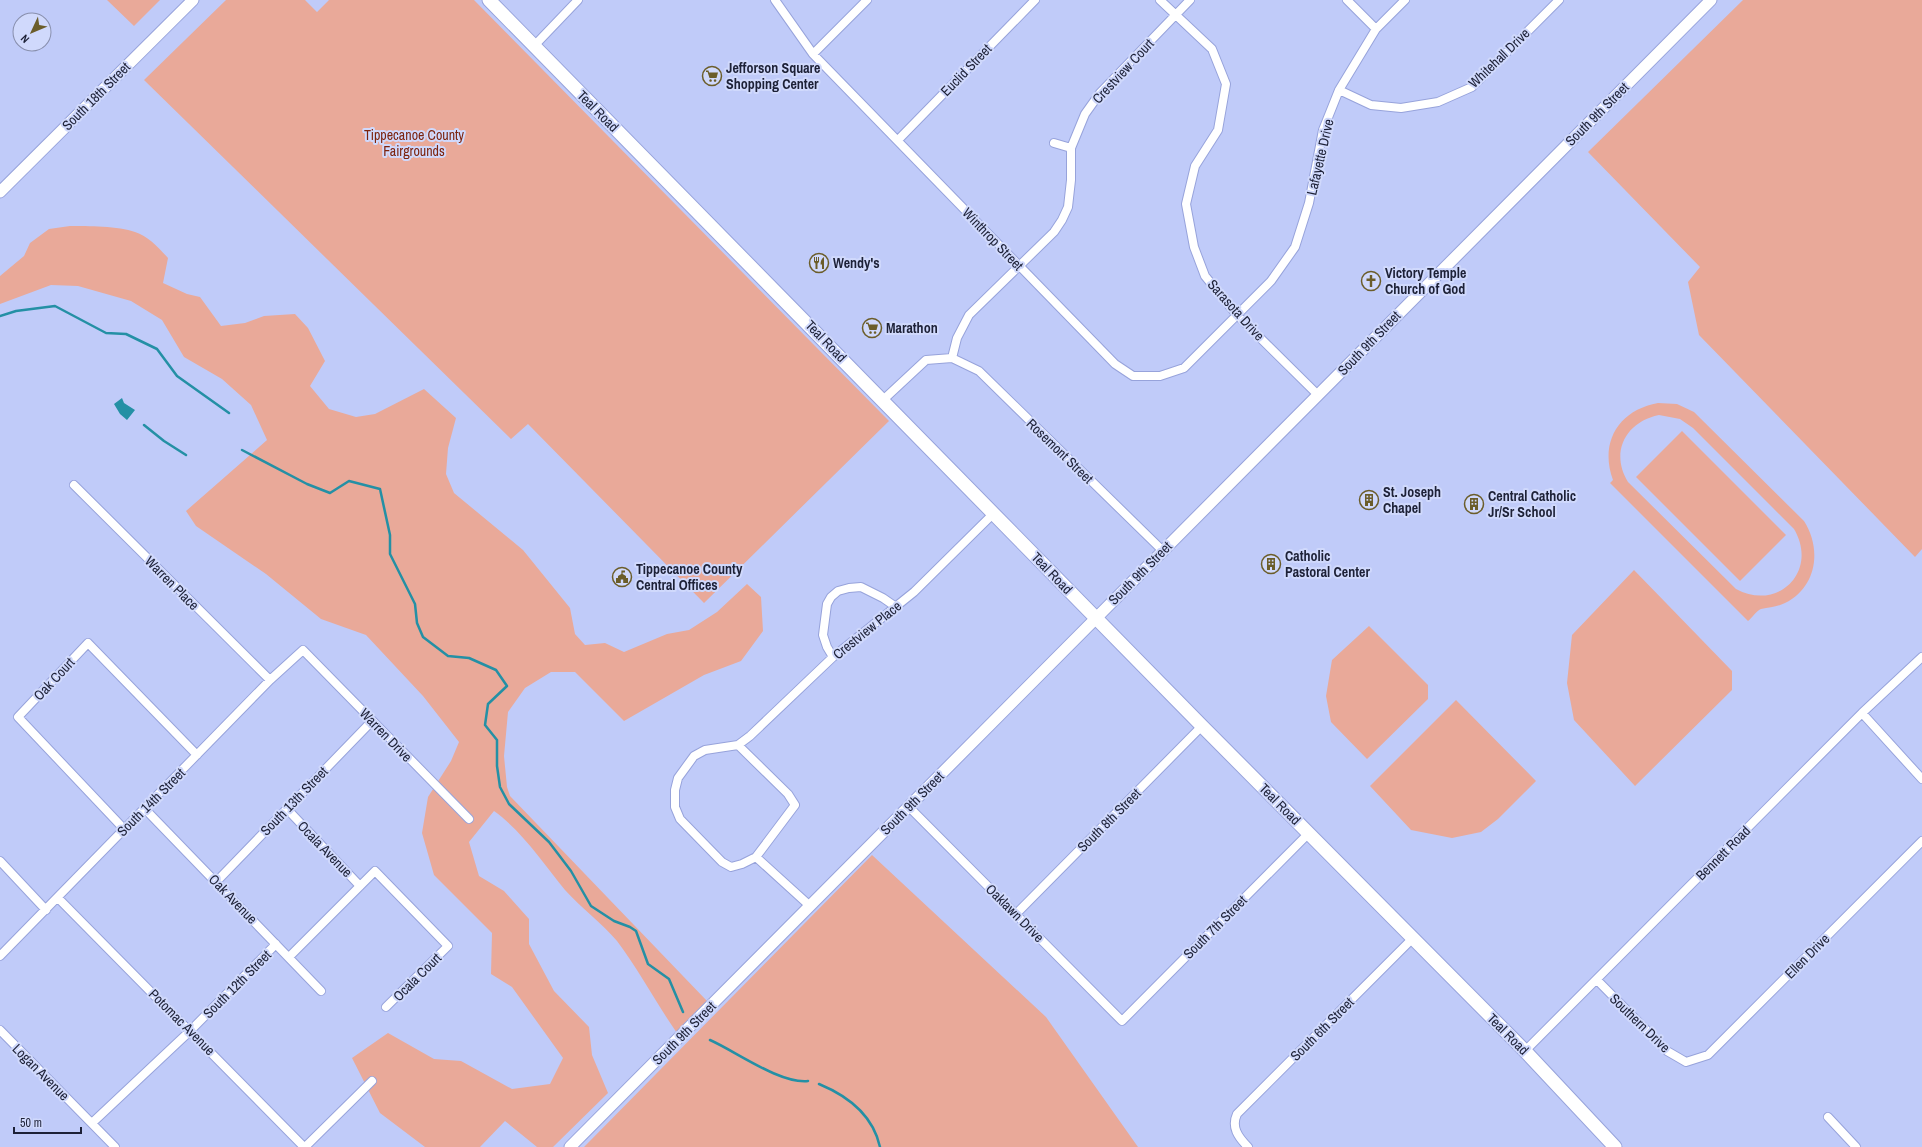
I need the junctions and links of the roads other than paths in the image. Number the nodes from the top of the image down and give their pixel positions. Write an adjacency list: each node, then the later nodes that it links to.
1 (193, 0): 21 (street, South 18th Street)
2 (489, 0): 15 (main road, Teal Road)
3 (578, 0): 15 (street)
4 (776, 0): 16 (street, Winthrop Street)
5 (867, 0): 16 (street)
6 (1035, 0): 18 (street, Euclid Street)
7 (1160, 0): 13 (street, Sarasota Drive)
8 (1190, 0): 13 (street, Crestview Court)
9 (1347, 0): 14 (street)
10 (1405, 0): 14 (street, Lafayette Drive)
11 (1559, 0): 17 (street, Whitehall Drive)
12 (1711, 0): 25 (street, South 9th Street)
13 (1175, 15): 20 (street, Crestview Court); 23 (street, Sarasota Drive)
14 (1376, 29): 17 (street, Lafayette Drive)
15 (534, 46): 26 (main road, Teal Road)
16 (813, 54): 18 (street, Winthrop Street)
17 (1339, 90): 23 (street, Lafayette Drive)
18 (898, 140): 22 (street, Winthrop Street)
19 (1054, 143): 20 (street)
20 (1071, 148): 22 (street, Crestview Court)
21 (0, 192)
22 (1019, 266): 23 (street, Winthrop Street); 24 (street, Crestview Court)
23 (1237, 315): 25 (street, Sarasota Drive)
24 (952, 358): 26 (street); 29 (street, Rosemont Street)
25 (1318, 395): 29 (street, South 9th Street)
26 (883, 400): 28 (main road, Teal Road)
27 (74, 485): 35 (street, Warren Place)
28 (994, 513): 30 (street, Crestview Place); 31 (main road, Teal Road)
29 (1163, 551): 31 (street, South 9th Street)
30 (896, 607): 33 (street, Crestview Place); 33 (street)
31 (1096, 617): 38 (main road, Teal Road); 42 (street, South 9th Street)
32 (303, 650): 35 (street, South 14th Street); 37 (street, Warren Drive)
33 (833, 657): 39 (street, Crestview Place)
34 (1922, 657): 36 (street, Bennett Road)
35 (270, 680): 40 (street, South 14th Street)
36 (1862, 713): 41 (street); 62 (street, Bennett Road)
37 (372, 721): 44 (street, South 13th Street); 45 (street, Warren Drive)
38 (1202, 726): 47 (main road, Teal Road); 56 (street, South 8th Street)
39 (738, 745): 49 (street); 49 (street)
40 (197, 755): 43 (street, South 14th Street); 46 (street, Oak Court)
41 (1922, 779)
42 (908, 806): 54 (street, South 9th Street); 56 (street, Oaklawn Drive)
43 (144, 808): 46 (street, South 14th Street); 51 (street, Oak Avenue)
44 (287, 809): 51 (street, South 13th Street); 52 (street, Ocala Avenue)
45 (469, 819)
46 (124, 829): 53 (street, South 14th Street)
47 (1309, 833): 57 (main road, Teal Road); 65 (street, South 7th Street)
48 (1922, 841): 69 (street, Ellen Drive)
49 (756, 857): 54 (street)
50 (0, 861): 55 (street)
51 (217, 881): 58 (street, Oak Avenue)
52 (360, 886): 59 (street, Ocala Avenue); 61 (street, South 12th Street)
53 (58, 898): 55 (street, South 14th Street); 67 (street, Potomac Avenue)
54 (810, 906): 75 (street, South 9th Street)
55 (46, 910): 60 (street, South 14th Street)
56 (1016, 914): 65 (street, Oaklawn Drive)
57 (1413, 938): 68 (main road, Teal Road); 76 (street, South 6th Street)
58 (276, 944): 61 (street, Oak Avenue); 67 (street, South 12th Street)
59 (448, 946): 64 (street, Ocala Court)
60 (0, 956)
61 (289, 957): 63 (street, Oak Avenue)
62 (1597, 980): 68 (street, Bennett Road); 69 (street, Southern Drive)
63 (321, 991)
64 (386, 1007)
65 (1122, 1021)
66 (0, 1030): 72 (street, Logan Avenue)
67 (191, 1030): 72 (street, South 12th Street); 74 (street, Potomac Avenue)
68 (1525, 1051): 77 (main road, Teal Road)
69 (1686, 1062)
70 (372, 1081): 74 (street)
71 (1828, 1117): 78 (street)
72 (92, 1123): 73 (street, Logan Avenue)
73 (116, 1147)
74 (305, 1147)
75 (570, 1147)
76 (1248, 1147)
77 (1615, 1147)
78 (1856, 1147)

